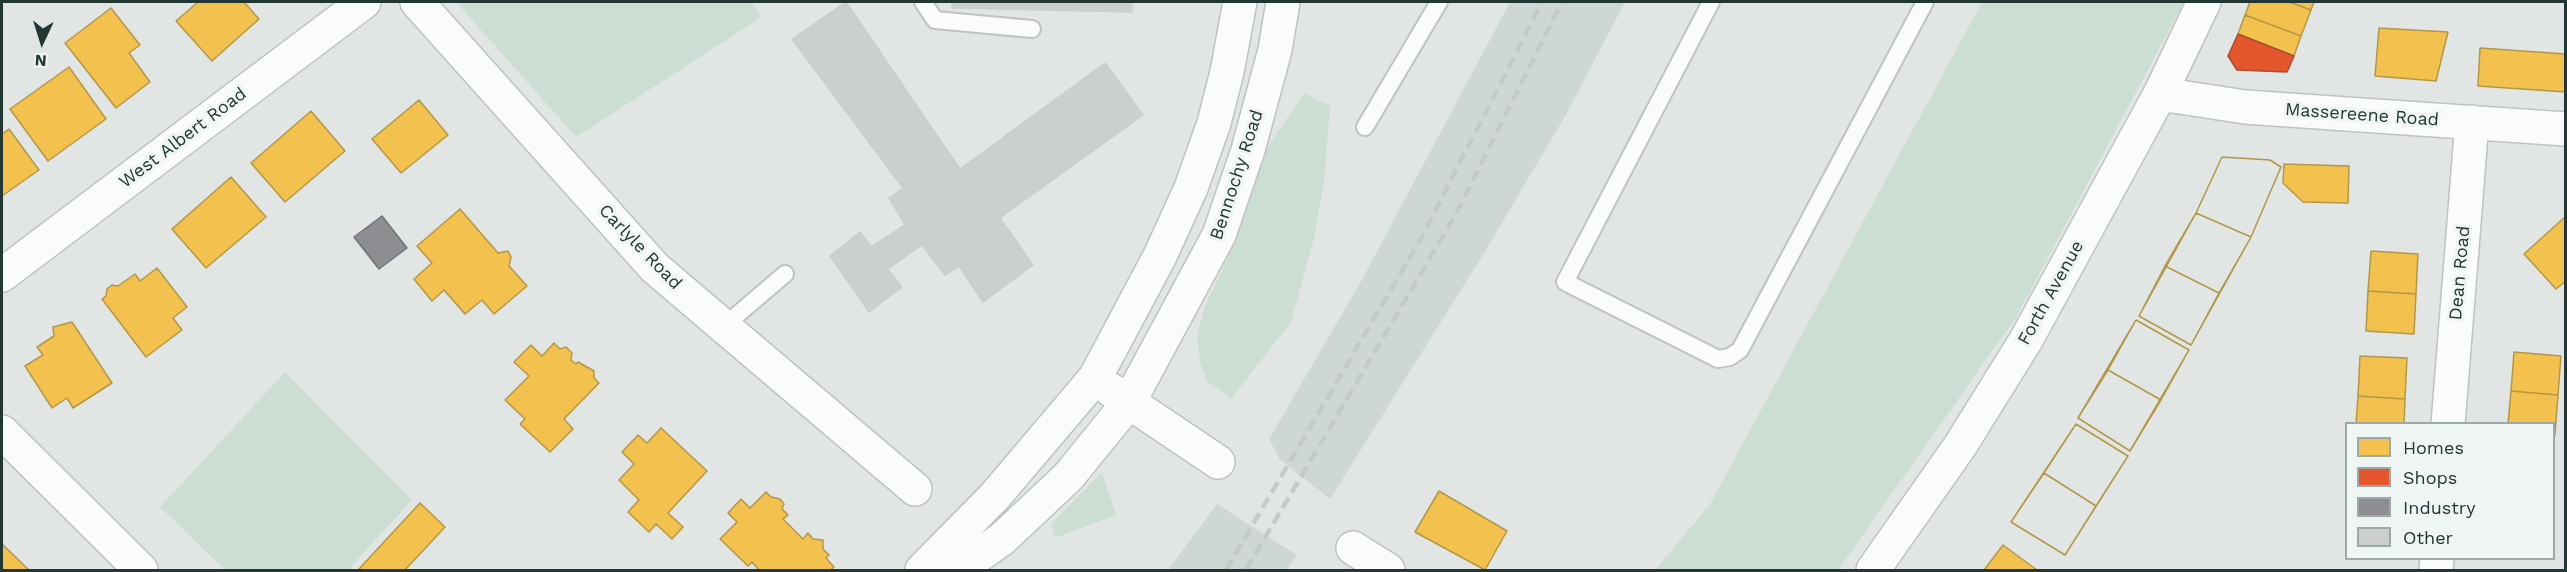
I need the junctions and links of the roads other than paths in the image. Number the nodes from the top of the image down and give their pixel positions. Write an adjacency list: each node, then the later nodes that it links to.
1 (364, 2): 15 (street, West Albert Road)
2 (417, 2): 17 (street, Carlyle Road)
3 (923, 2): 10 (lane)
4 (1240, 2): 18 (street, Bennochy Road)
5 (1283, 2): 19 (street, Bennochy Road)
6 (1439, 2): 13 (lane)
7 (1711, 2): 8 (lane)
8 (1925, 2)
9 (2204, 2): 11 (street, Forth Avenue)
10 (1032, 29)
11 (2160, 94): 12 (street, Massereene Road); 29 (street, Forth Avenue)
12 (2472, 122): 14 (street, Massereene Road); 20 (street, Dean Road)
13 (1365, 127)
14 (2565, 129)
15 (2, 274)
16 (785, 274): 17 (lane)
17 (724, 326): 23 (street, Carlyle Road)
18 (1095, 378): 19 (street); 26 (street, Bennochy Road)
19 (1129, 402): 22 (street); 27 (street, Bennochy Road)
20 (2448, 422)
21 (2, 432): 25 (street)
22 (1218, 462)
23 (915, 489)
24 (1353, 548): 28 (street)
25 (141, 570)
26 (922, 570)
27 (958, 570)
28 (1388, 570)
29 (1873, 570)

